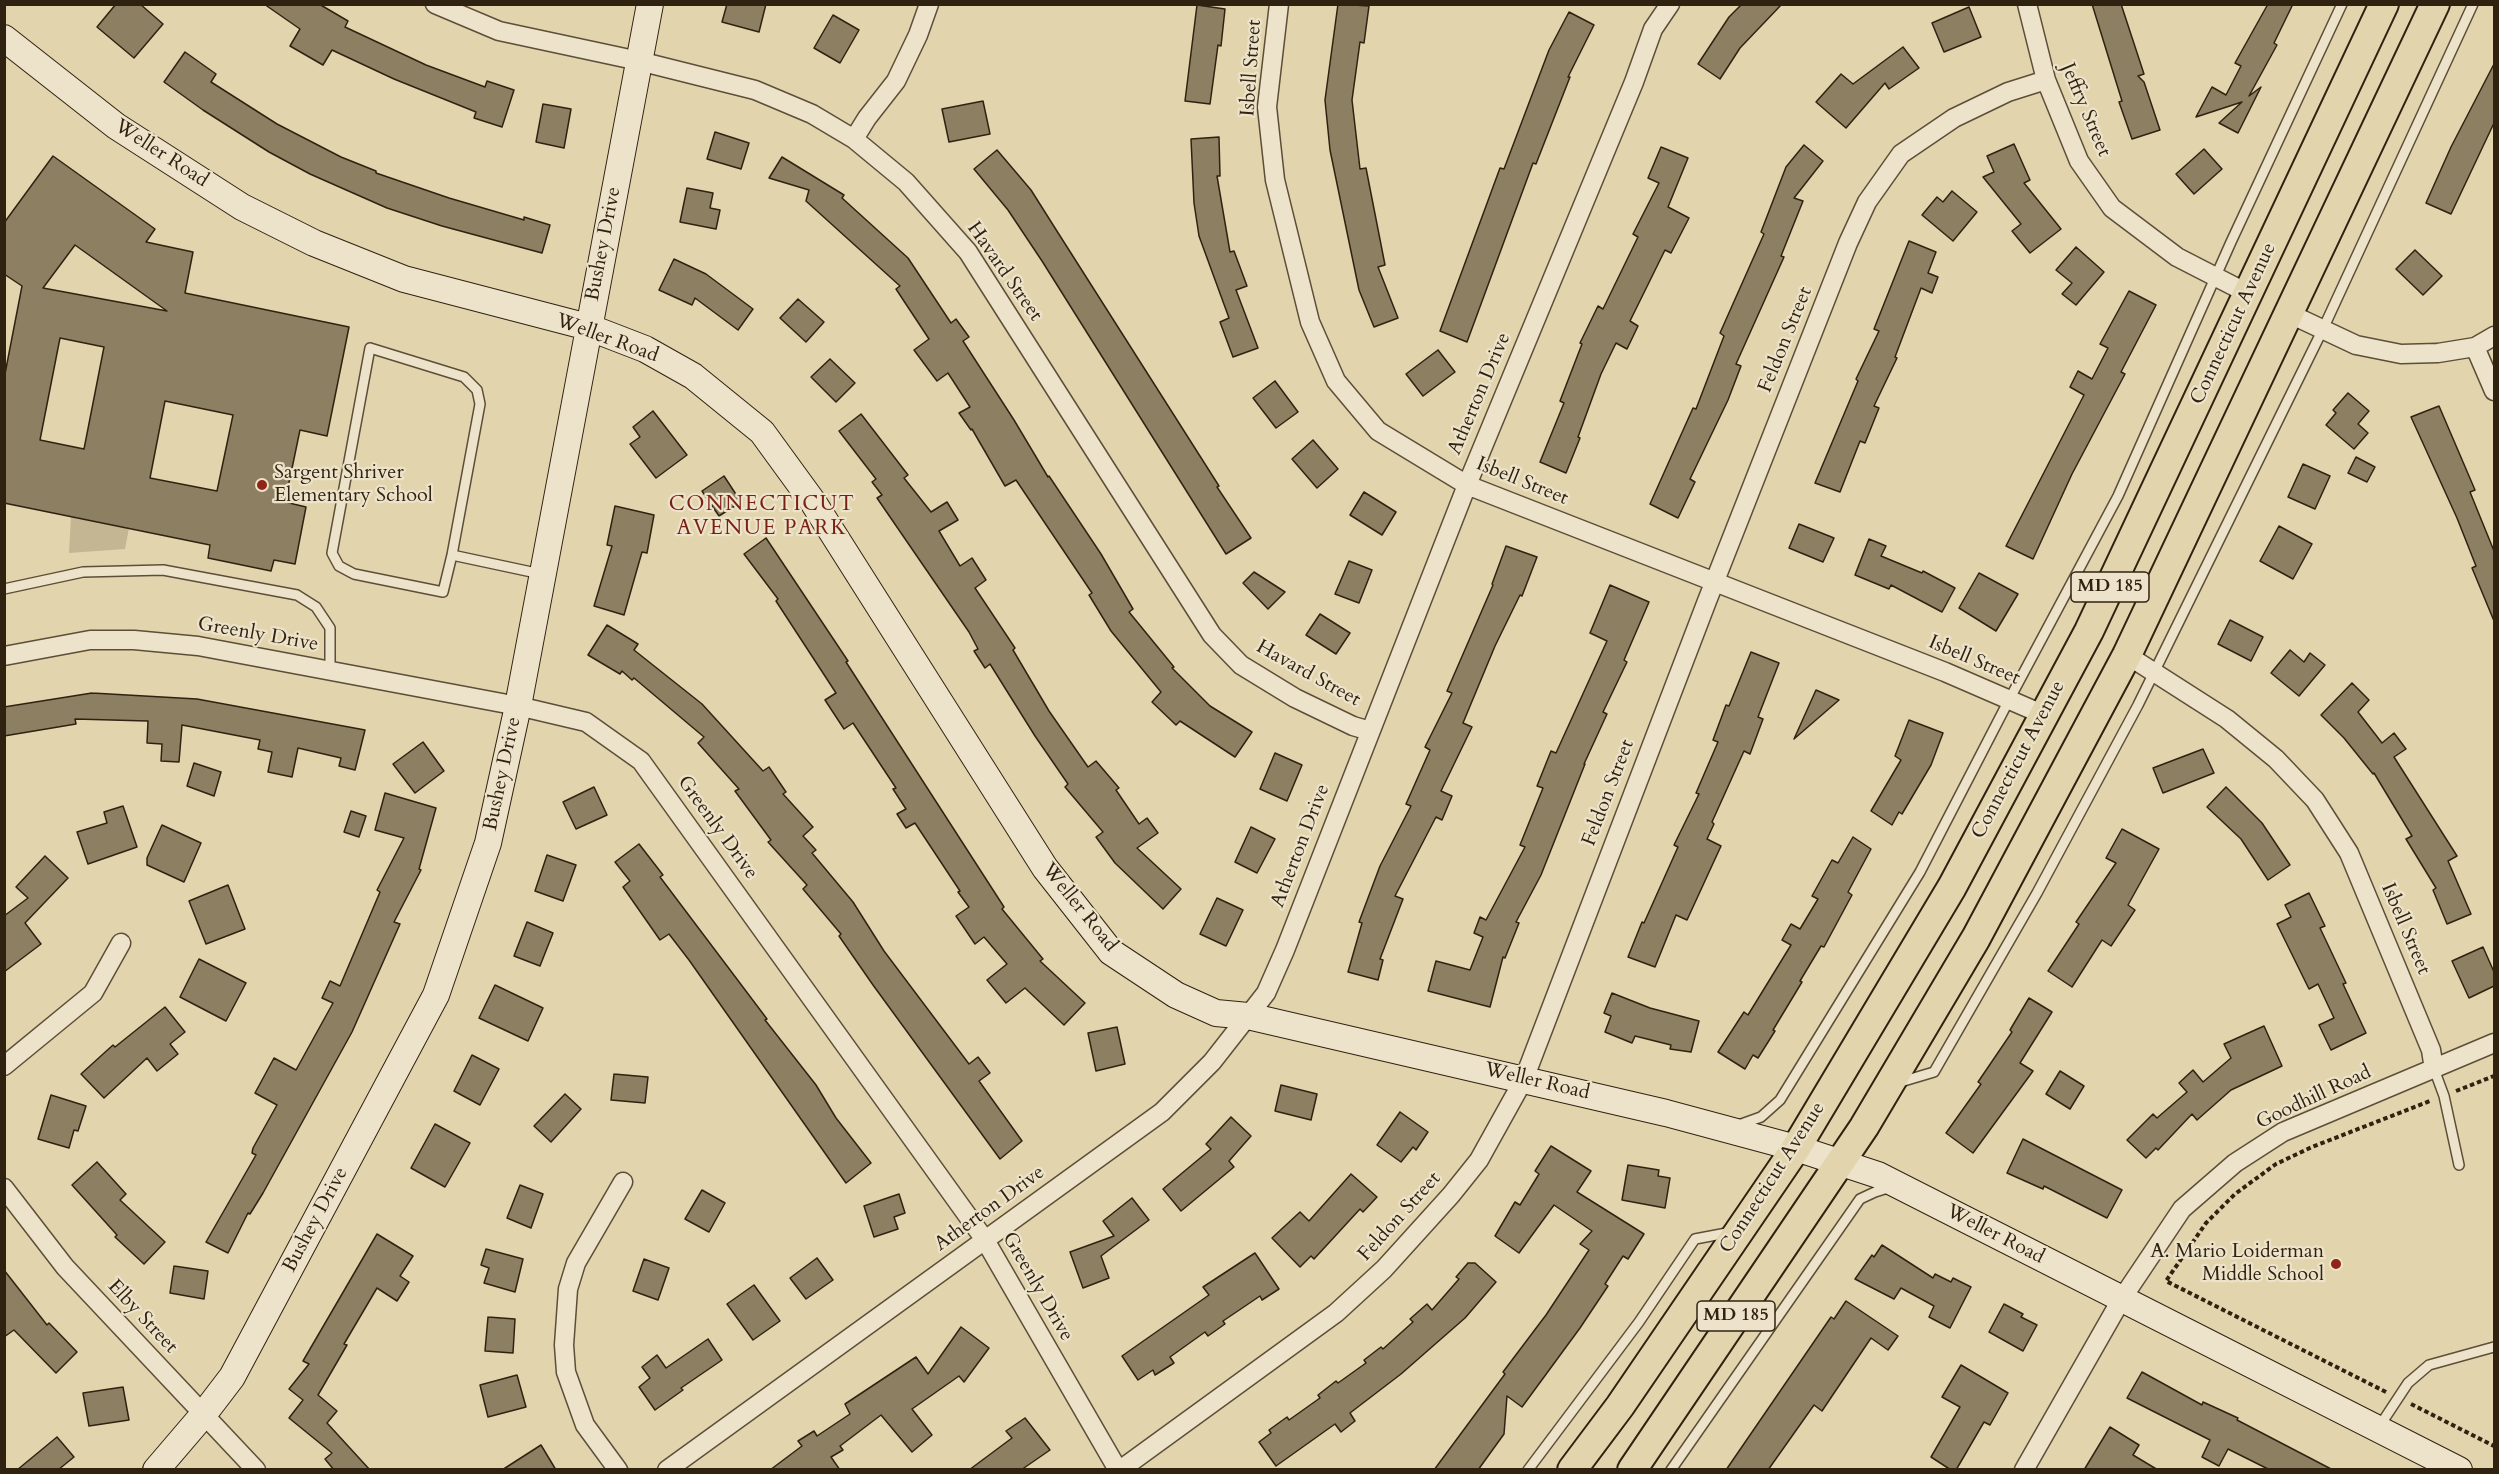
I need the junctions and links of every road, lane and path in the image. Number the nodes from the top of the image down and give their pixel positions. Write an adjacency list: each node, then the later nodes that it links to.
1 (435, 4): 12 (street, Havard Street)
2 (650, 4): 12 (street, Bushey Drive)
3 (929, 4): 14 (street)
4 (1280, 4): 23 (street, Isbell Street)
5 (1670, 4): 23 (street, Atherton Drive)
6 (2027, 4): 13 (street, Jeffry Street)
7 (2342, 4): 15 (lane)
8 (2385, 4): 16 (main road, Connecticut Avenue / MD 185)
9 (2435, 4): 17 (main road, MD 185)
10 (2474, 4): 19 (lane)
11 (4, 38): 18 (street, Weller Road)
12 (639, 61): 14 (street, Havard Street); 18 (street, Bushey Drive)
13 (2046, 80): 15 (street, Jeffry Street); 26 (street, Feldon Street)
14 (854, 139): 35 (street, Havard Street)
15 (2216, 277): 16 (street, Jeffry Street); 32 (lane)
16 (2249, 294): 34 (main road, Connecticut Avenue / MD 185)
17 (2290, 314): 19 (street); 28 (main road, MD 185)
18 (588, 327): 25 (street, Bushey Drive); 37 (street, Weller Road)
19 (2323, 329): 21 (street); 31 (lane)
20 (2494, 336): 21 (street)
21 (2475, 347): 22 (street)
22 (2494, 391)
23 (1467, 485): 26 (street, Isbell Street); 35 (street, Atherton Drive)
24 (452, 555): 24 (lane); 25 (lane)
25 (542, 575): 33 (street, Bushey Drive)
26 (1714, 582): 32 (street, Isbell Street); 42 (street, Feldon Street)
27 (4, 589): 30 (lane)
28 (2127, 655): 31 (street, Isbell Street); 43 (main road, MD 185)
29 (4, 656): 30 (street, Greenly Drive)
30 (330, 671): 33 (street, Greenly Drive)
31 (2156, 673): 40 (street, Isbell Street); 43 (lane)
32 (2009, 700): 34 (street, Isbell Street); 45 (lane)
33 (518, 706): 53 (street, Greenly Drive); 57 (street, Bushey Drive)
34 (2042, 714): 46 (main road, Connecticut Avenue / MD 185)
35 (1370, 731): 37 (street, Atherton Drive)
36 (121, 943): 39 (street)
37 (1248, 1016): 42 (street, Weller Road); 53 (street, Atherton Drive)
38 (2494, 1043): 40 (street, Goodhill Road)
39 (4, 1066)
40 (2434, 1069): 44 (lane); 54 (street, Goodhill Road)
41 (2494, 1076): 44 (path)
42 (1524, 1079): 45 (street, Weller Road); 64 (street, Feldon Street)
43 (1889, 1085): 47 (main road, MD 185)
44 (2444, 1096): 48 (lane); 56 (path)
45 (1728, 1130): 46 (street, Weller Road)
46 (1796, 1148): 47 (street, Weller Road); 52 (main road, Connecticut Avenue / MD 185)
47 (1841, 1162): 50 (street, Weller Road); 67 (main road, MD 185)
48 (2459, 1165)
49 (623, 1182): 62 (street)
50 (1898, 1185): 54 (street, Weller Road); 68 (lane)
51 (4, 1188): 57 (street, Elby Street)
52 (1740, 1230): 65 (lane); 66 (main road, Connecticut Avenue / MD 185)
53 (985, 1240): 63 (street, Atherton Drive); 64 (street, Greenly Drive)
54 (2121, 1300): 58 (street, Weller Road); 69 (street, Goodhill Road)
55 (2494, 1347): 56 (lane)
56 (2397, 1398): 58 (lane); 59 (path)
57 (203, 1416): 60 (street, Bushey Drive); 61 (street, Elby Street)
58 (2378, 1429): 70 (street, Weller Road)
59 (2494, 1446)
60 (156, 1470)
61 (256, 1470)
62 (618, 1470)
63 (667, 1470)
64 (1119, 1470)
65 (1528, 1470)
66 (1572, 1470)
67 (1632, 1470)
68 (1671, 1470)
69 (2024, 1470)
70 (2459, 1470)

